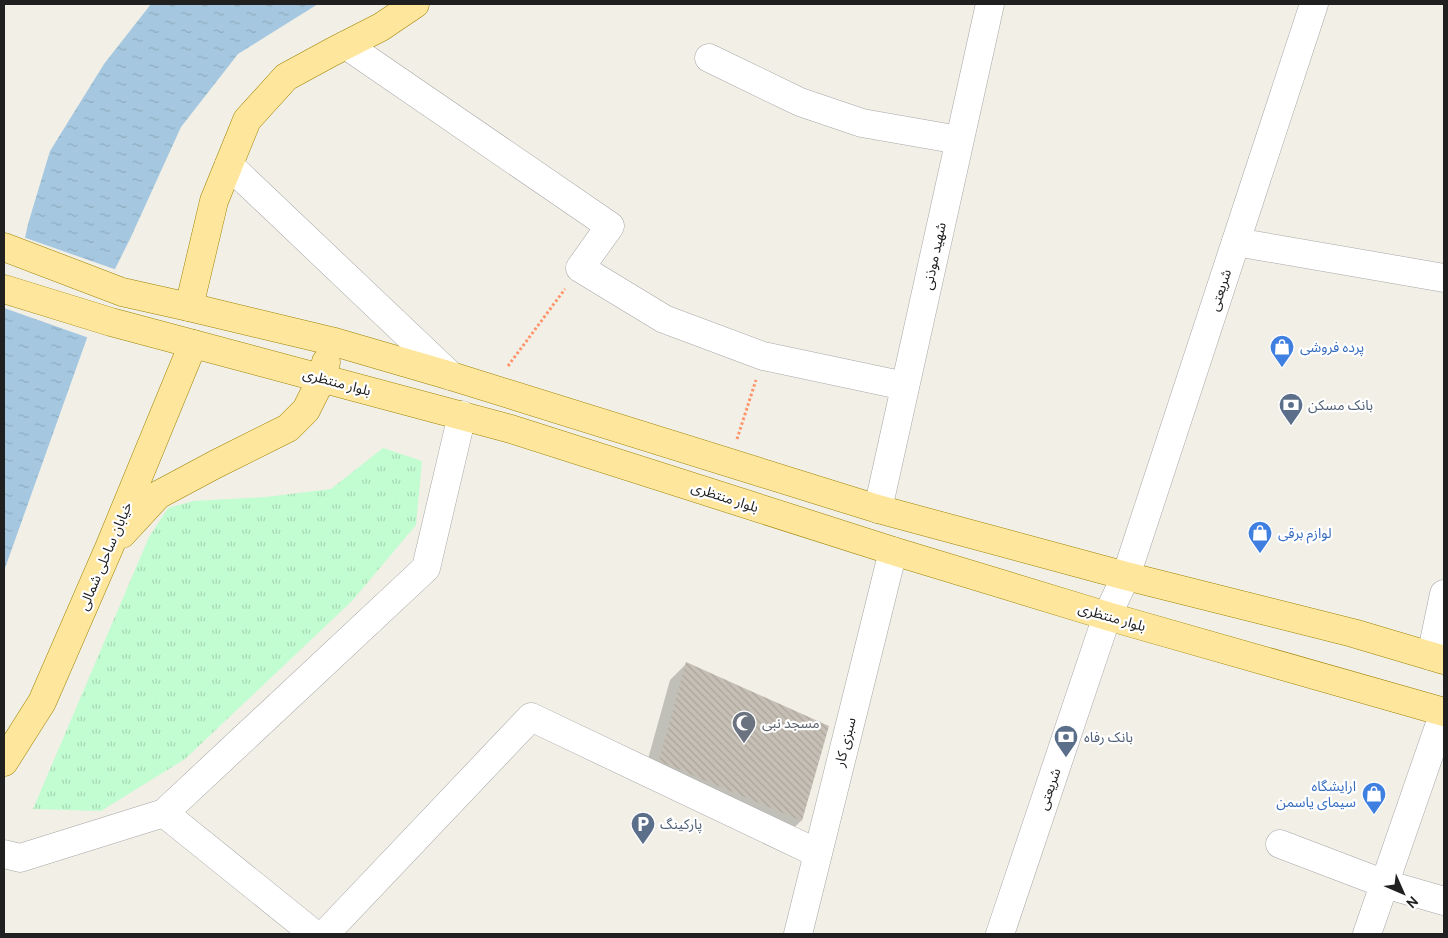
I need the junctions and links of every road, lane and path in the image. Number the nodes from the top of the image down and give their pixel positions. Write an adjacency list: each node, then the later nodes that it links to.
1 (415, 4): 4 (main road)
2 (990, 4): 6 (street, شهید موذنی)
3 (1314, 4): 8 (street, شریعتی)
4 (346, 45): 7 (main road); 10 (street)
5 (709, 58): 6 (street)
6 (959, 140): 19 (street, شهید موذنی)
7 (229, 165): 13 (main road); 17 (street)
8 (1236, 242): 11 (street); 26 (street, شریعتی)
9 (9, 250): 13 (main road)
10 (580, 268): 16 (street); 20 (path)
11 (1444, 278)
12 (4, 289): 15 (main road, بلوار منتظری)
13 (189, 307): 14 (main road)
14 (331, 341): 17 (main road); 18 (main road)
15 (193, 344): 18 (main road, بلوار منتظری); 24 (main road, خیابان ساحلی شمالی)
16 (763, 356): 19 (street); 22 (path)
17 (451, 376): 20 (main road)
18 (322, 378): 21 (main road, بلوار منتظری); 24 (main road)
19 (905, 386): 23 (street, شهید موذنی)
20 (492, 389): 22 (main road)
21 (462, 415): 25 (main road, بلوار منتظری); 32 (street)
22 (730, 463): 23 (main road)
23 (878, 508): 26 (main road)
24 (109, 548): 31 (main road, خیابان ساحلی شمالی)
25 (893, 551): 28 (main road, بلوار منتظری); 34 (street, سبزی کار)
26 (1126, 576): 28 (street, شریعتی); 29 (main road)
27 (1444, 594): 29 (street)
28 (1107, 616): 30 (main road, بلوار منتظری); 41 (street, شریعتی)
29 (1437, 658)
30 (1444, 712): 36 (street)
31 (4, 762)
32 (164, 813): 35 (street); 38 (street)
33 (1280, 844): 36 (street)
34 (817, 853): 39 (street); 40 (street, سبزی کار)
35 (4, 854)
36 (1385, 884): 37 (street); 42 (street)
37 (1444, 901)
38 (314, 934)
39 (325, 934)
40 (798, 934)
41 (1000, 934)
42 (1367, 934)

